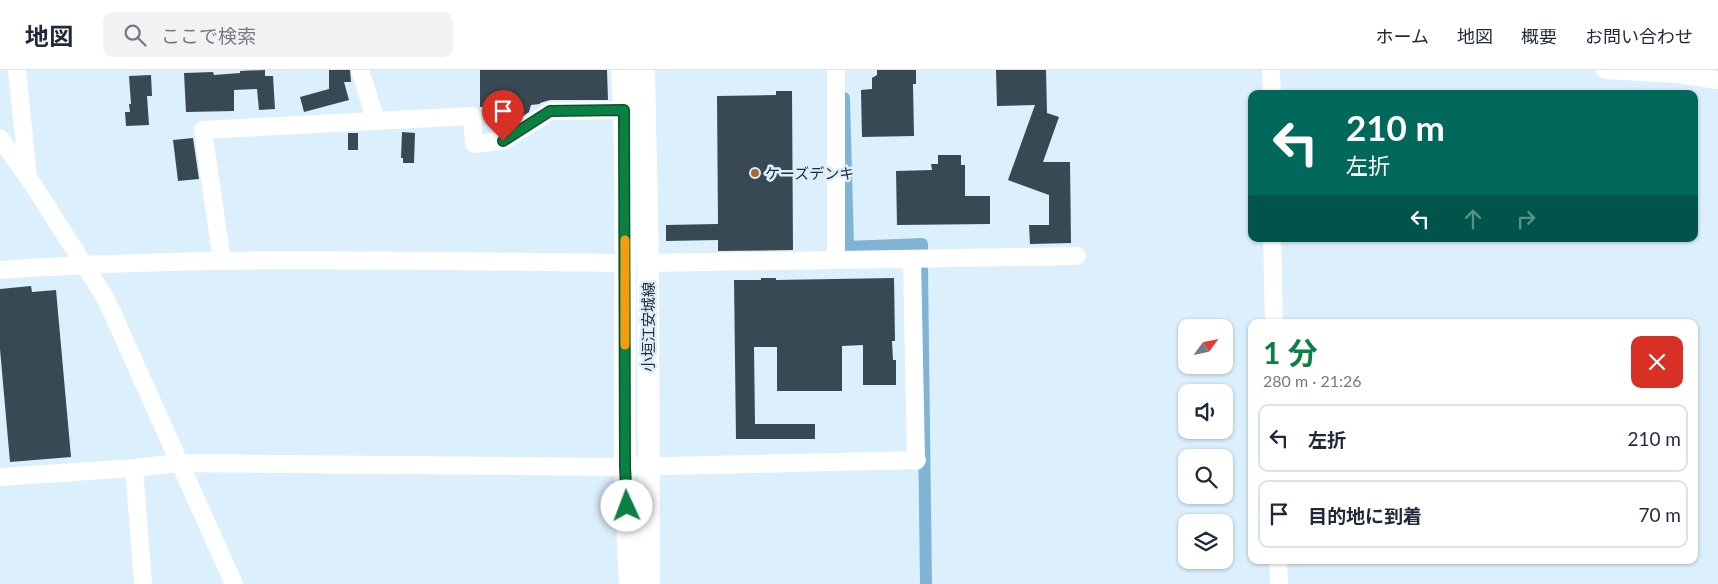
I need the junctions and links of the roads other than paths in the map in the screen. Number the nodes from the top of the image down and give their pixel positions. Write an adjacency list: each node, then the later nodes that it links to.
1 (17, 70): 13 (street)
2 (360, 70): 11 (street)
3 (622, 70): 10 (main road, 小垣江安城線)
4 (644, 70): 20 (main road, 小垣江安城線)
5 (836, 70): 16 (street)
6 (1271, 70): 9 (street)
7 (1605, 70): 8 (street)
8 (1718, 80)
9 (1272, 90)
10 (624, 110): 11 (street); 19 (main road, 小垣江安城線)
11 (376, 121): 18 (street)
12 (0, 138): 13 (street)
13 (28, 177): 21 (street)
14 (1272, 242): 23 (street)
15 (1076, 256): 17 (street)
16 (836, 259): 17 (street); 20 (street)
17 (912, 259): 25 (street)
18 (222, 261): 19 (street); 21 (street)
19 (625, 263): 26 (main road, 小垣江安城線)
20 (648, 263): 25 (main road, 小垣江安城線)
21 (85, 264): 22 (street); 24 (street)
22 (0, 270)
23 (1274, 319)
24 (179, 463): 26 (street); 27 (street); 31 (street)
25 (648, 466): 26 (street); 33 (main road, 小垣江安城線)
26 (625, 467): 32 (main road, 小垣江安城線)
27 (134, 468): 28 (street); 30 (street)
28 (0, 478)
29 (1278, 564): 34 (street)
30 (143, 584)
31 (234, 584)
32 (630, 584)
33 (649, 584)
34 (1278, 584)

